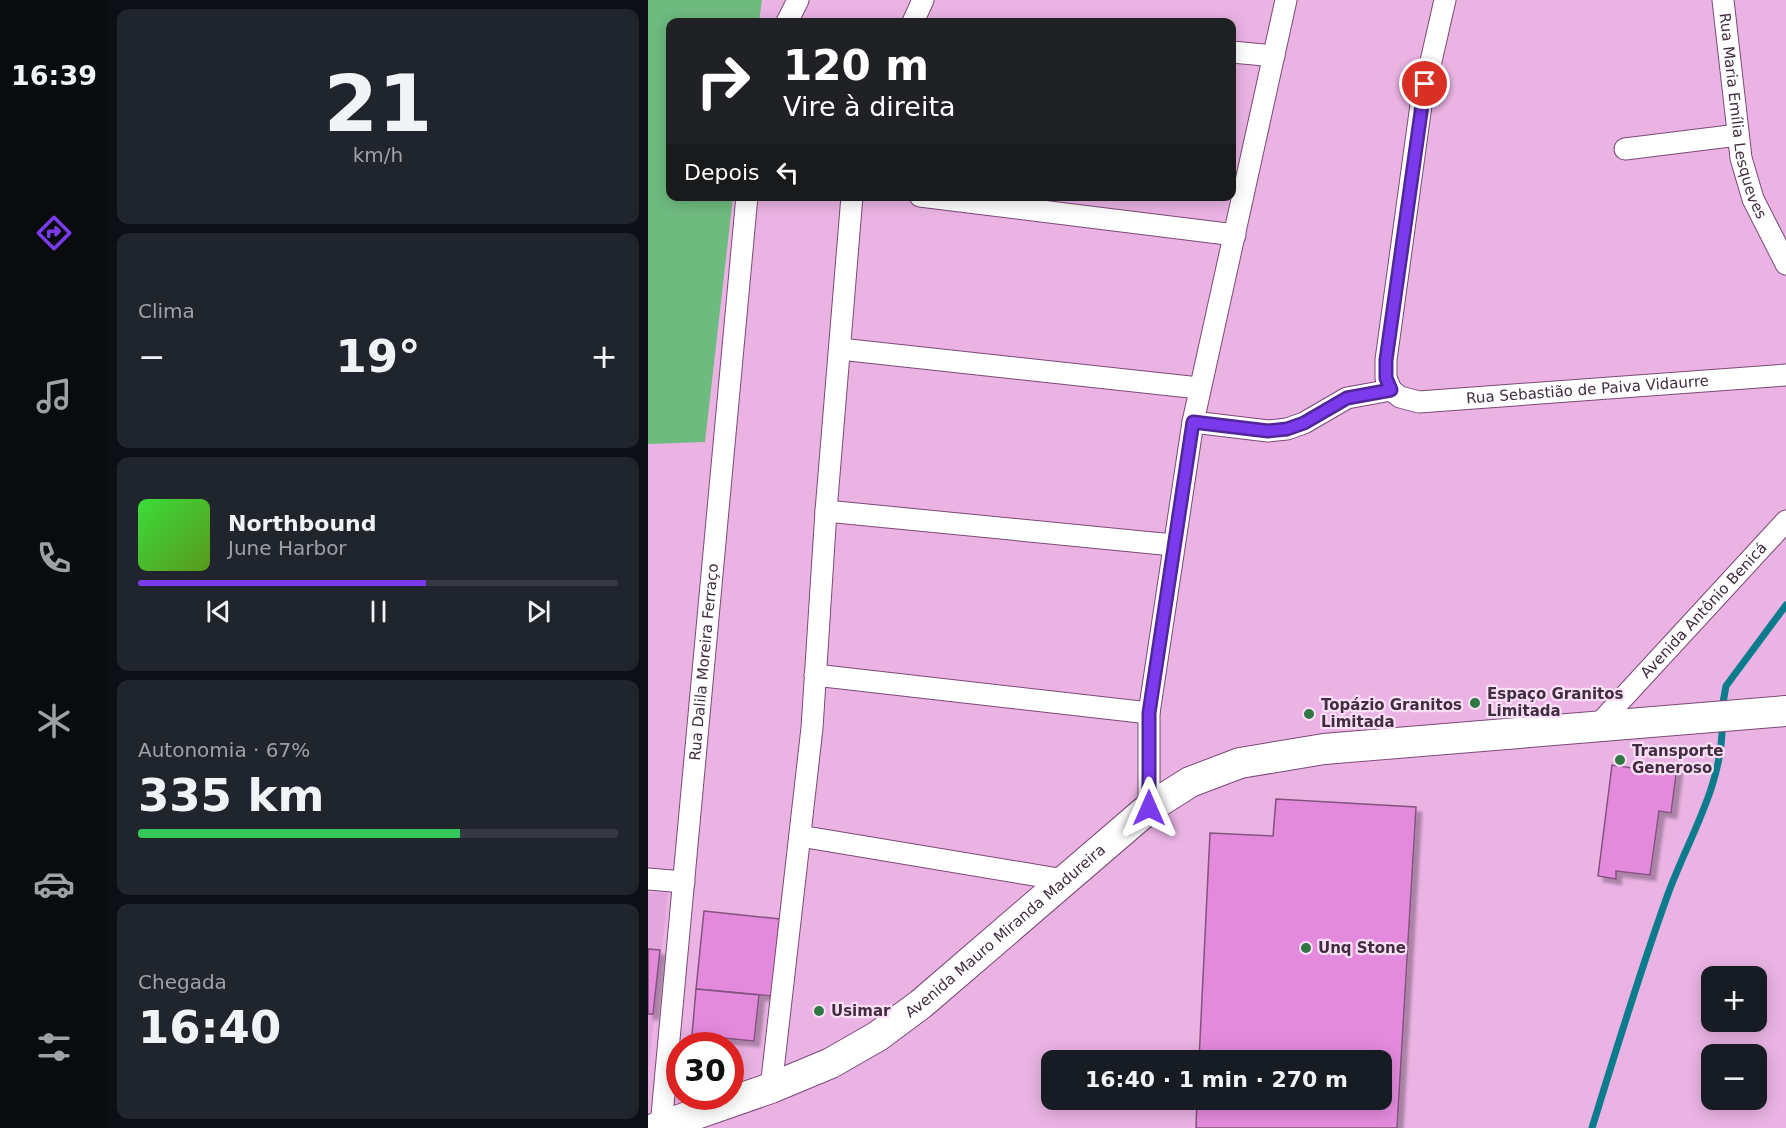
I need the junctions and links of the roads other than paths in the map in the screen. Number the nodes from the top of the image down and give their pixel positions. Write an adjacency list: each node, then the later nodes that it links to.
1 (798, 0): 6 (street)
2 (923, 0): 7 (street)
3 (1286, 0): 9 (street)
4 (1444, 0): 20 (street)
5 (1723, 0): 10 (street, Rua Maria Emília Lesqueves)
6 (790, 18)
7 (915, 18)
8 (1236, 52): 9 (street)
9 (1274, 56): 15 (street)
10 (1738, 135): 11 (street); 16 (street, Rua Maria Emília Lesqueves)
11 (1625, 149)
12 (747, 201): 33 (street, Rua Dalila Moreira Ferraço)
13 (852, 201): 17 (street)
14 (960, 201): 15 (street)
15 (1234, 235): 19 (street)
16 (1786, 264)
17 (840, 349): 19 (street); 22 (street)
18 (1786, 375): 20 (street, Rua Sebastião de Paiva Vidaurre)
19 (1199, 388): 21 (street)
20 (1391, 390): 21 (street)
21 (1193, 422): 24 (street)
22 (826, 511): 24 (street); 25 (street)
23 (1786, 521): 28 (street, Avenida Antônio Benicá)
24 (1173, 545): 27 (street)
25 (815, 675): 27 (street); 30 (street)
26 (1786, 711): 28 (main road, Avenida Mauro Miranda Madureira)
27 (1149, 713): 29 (street)
28 (1598, 725): 29 (main road, Avenida Mauro Miranda Madureira)
29 (1149, 808): 32 (main road, Avenida Mauro Miranda Madureira)
30 (800, 836): 32 (street); 34 (street)
31 (648, 879): 33 (street)
32 (1064, 880): 34 (main road, Avenida Mauro Miranda Madureira)
33 (684, 882): 35 (street, Rua Dalila Moreira Ferraço)
34 (771, 1088): 35 (main road, Avenida Mauro Miranda Madureira)
35 (659, 1127)

